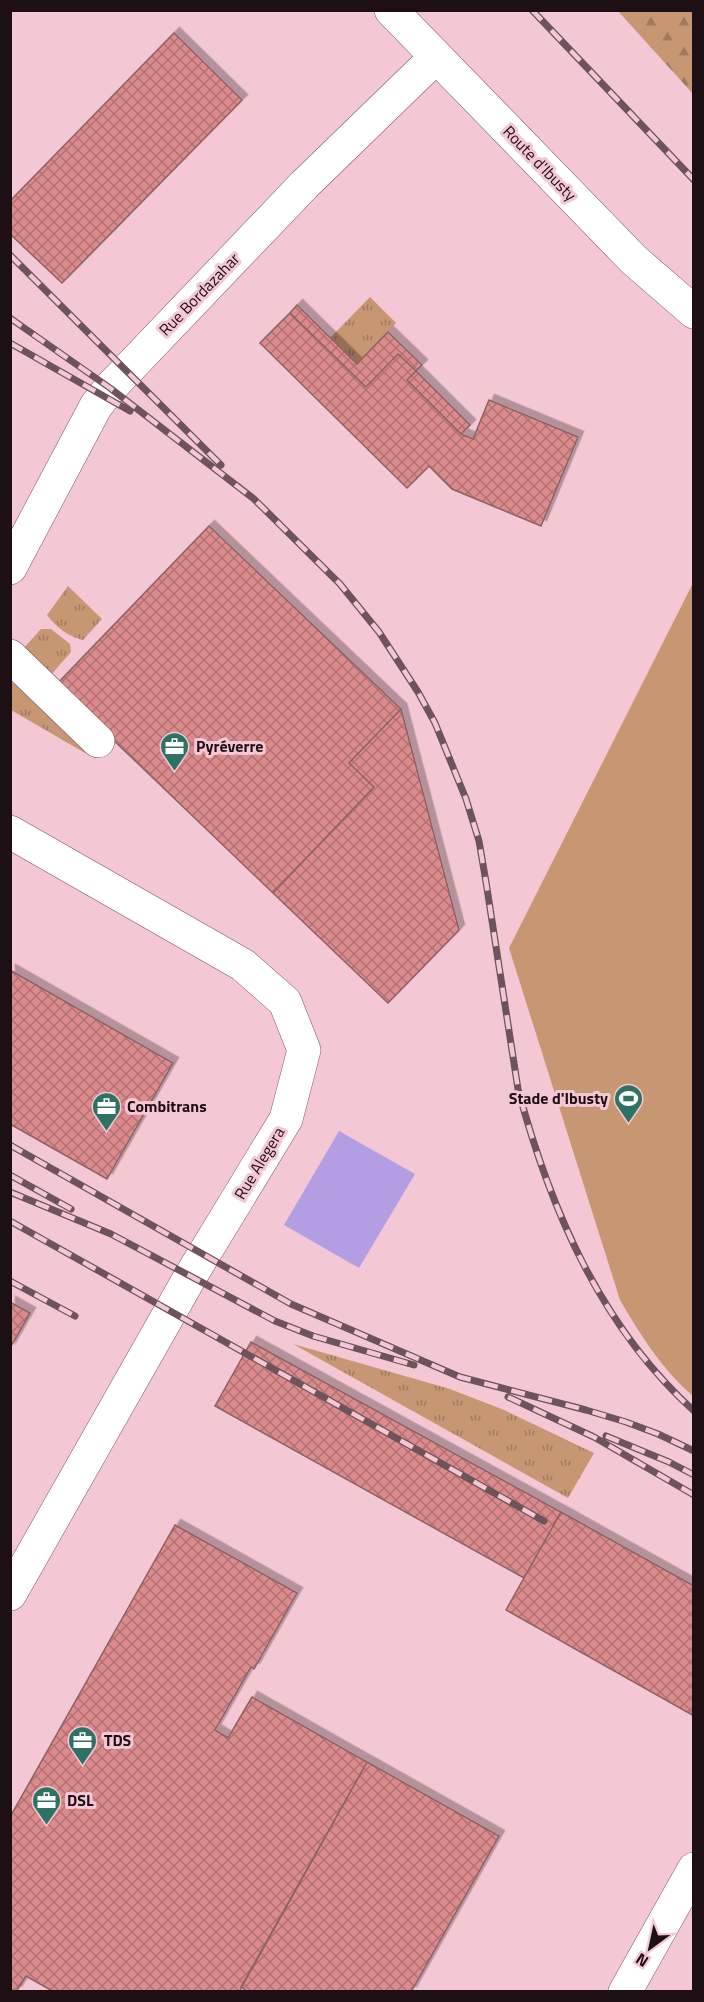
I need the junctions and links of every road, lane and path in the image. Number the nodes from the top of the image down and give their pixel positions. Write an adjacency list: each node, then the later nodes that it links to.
1 (390, 10): 2 (street, Route d'Ibusty)
2 (436, 57): 3 (street, Route d'Ibusty); 4 (street, Rue Bordazahar)
3 (693, 312)
4 (10, 568)
5 (10, 656): 6 (street)
6 (98, 741)
7 (10, 832): 8 (street, Rue Alegera)
8 (10, 1594)
9 (693, 1869): 10 (street)
10 (625, 1992)

